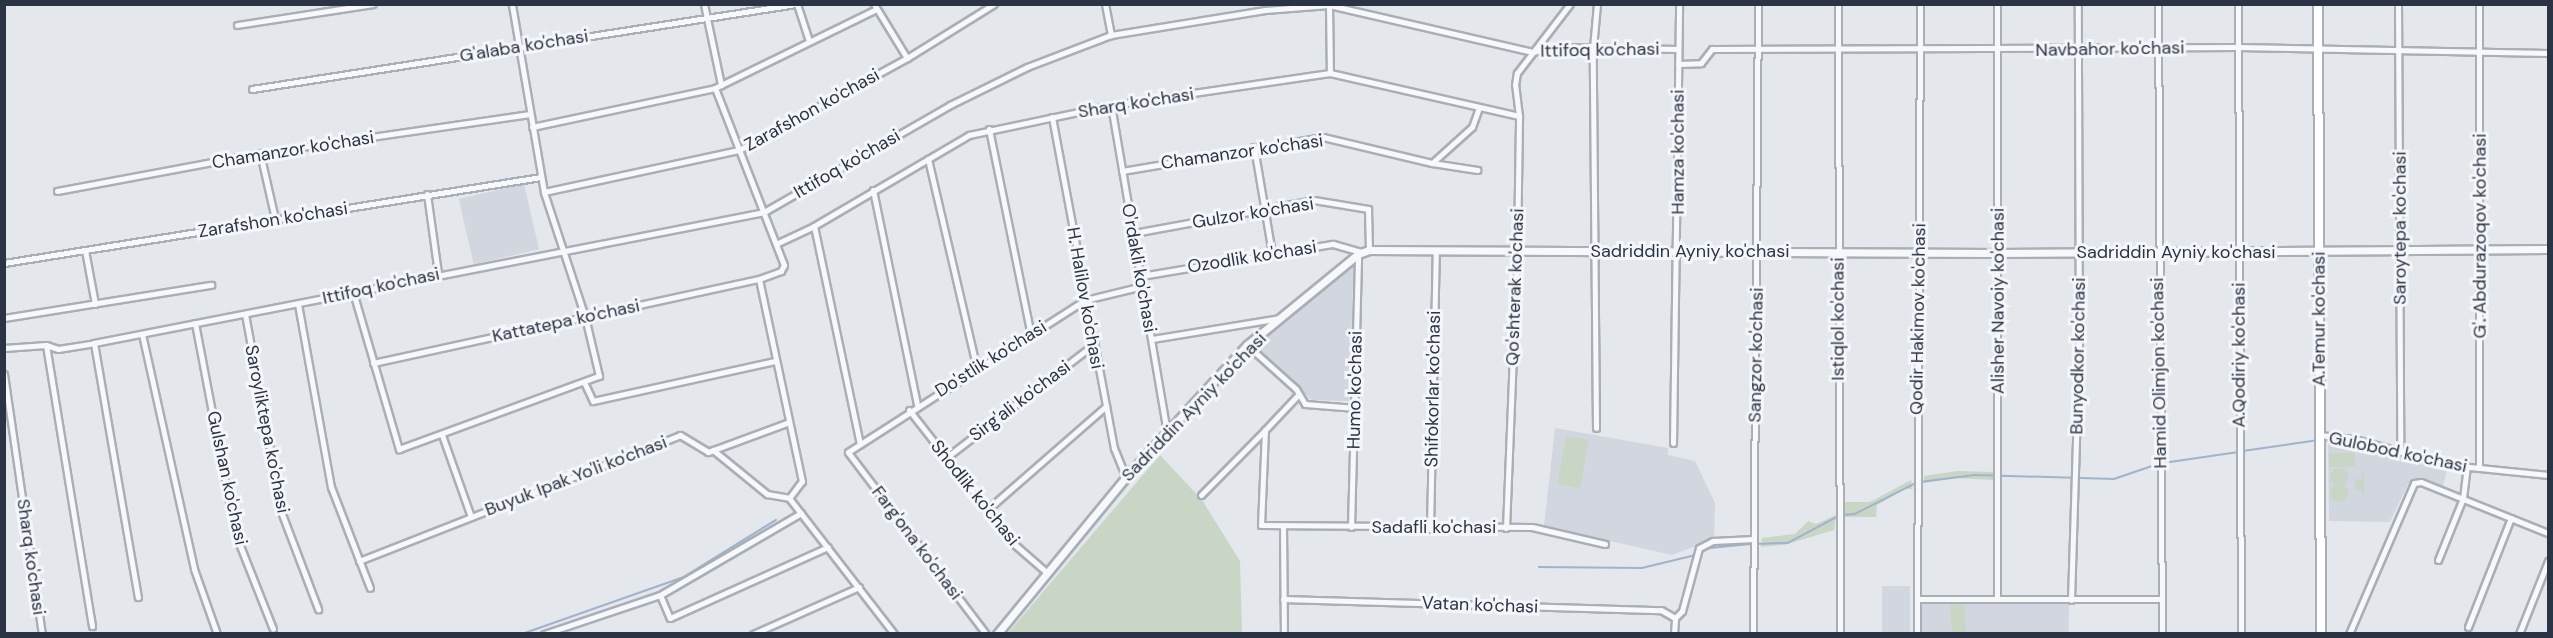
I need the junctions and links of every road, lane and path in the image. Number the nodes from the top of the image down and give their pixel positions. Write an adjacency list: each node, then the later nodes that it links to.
1 (372, 4): 24 (street)
2 (512, 4): 27 (street)
3 (705, 4): 23 (street)
4 (797, 4): 23 (street, G'alaba ko'chasi); 26 (street)
5 (994, 4): 42 (street, Zarafshon ko'chasi)
6 (1105, 4): 25 (street)
7 (1570, 4): 38 (street, Qo'shterak ko'chasi)
8 (1597, 4): 29 (street)
9 (1679, 4): 31 (street, Hamza ko'chasi)
10 (1758, 4): 32 (street, Sangzor ko'chasi)
11 (1838, 4): 30 (street, Istiqlol ko'chasi)
12 (1920, 4): 35 (street, Qodir Hakimov ko'chasi)
13 (1997, 4): 36 (street, Alisher Navoiy ko'chasi)
14 (2078, 4): 37 (street, Bunyodkor ko'chasi)
15 (2158, 4): 33 (street, Hamid Olimjon ko'chasi)
16 (2238, 4): 28 (street, A.Qodiriy ko'chasi)
17 (2318, 4): 34 (main road, A.Temur ko'chasi)
18 (2398, 4): 39 (street, Saroytepa ko'chasi)
19 (2479, 4): 41 (street, G'. Abdurazoqov ko'chasi)
20 (1329, 5): 21 (street, Ittifoq ko'chasi); 25 (street, Ittifoq ko'chasi); 44 (street)
21 (1337, 5): 38 (street, Ittifoq ko'chasi)
22 (875, 7): 26 (street); 42 (street)
23 (707, 18): 27 (street, G'alaba ko'chasi); 45 (street)
24 (237, 25)
25 (1111, 36): 67 (street, Ittifoq ko'chasi)
26 (809, 40): 45 (street)
27 (518, 47): 46 (street, G'alaba ko'chasi); 49 (street)
28 (2238, 47): 33 (street, Navbahor ko'chasi); 34 (street, Navbahor ko'chasi); 83 (street, A.Qodiriy ko'chasi)
29 (1593, 48): 31 (street, Ittifoq ko'chasi); 38 (street, Ittifoq ko'chasi); 77 (street)
30 (1837, 48): 32 (street, Navbahor ko'chasi); 35 (street, Navbahor ko'chasi); 86 (street, Istiqlol ko'chasi)
31 (1678, 49): 43 (street, Hamza ko'chasi)
32 (1758, 49): 43 (street, Navbahor ko'chasi); 81 (street, Sangzor ko'chasi)
33 (2158, 49): 37 (street, Navbahor ko'chasi); 82 (street, Hamid Olimjon ko'chasi)
34 (2318, 49): 39 (street, Navbahor ko'chasi); 84 (main road, A.Temur ko'chasi)
35 (1920, 50): 36 (street, Navbahor ko'chasi); 87 (street, Qodir Hakimov ko'chasi)
36 (1996, 50): 37 (street, Navbahor ko'chasi); 90 (street, Alisher Navoiy ko'chasi)
37 (2077, 50): 88 (street, Bunyodkor ko'chasi)
38 (1533, 52): 50 (street, Qo'shterak ko'chasi)
39 (2398, 53): 41 (street, Navbahor ko'chasi); 79 (street, Saroytepa ko'chasi)
40 (2548, 53): 41 (street, Navbahor ko'chasi)
41 (2479, 54): 73 (street, G'. Abdurazoqov ko'chasi)
42 (907, 58): 55 (street, Zarafshon ko'chasi)
43 (1678, 64): 78 (street, Hamza ko'chasi)
44 (1330, 73): 47 (street, Sharq ko'chasi); 48 (street, Sharq ko'chasi)
45 (718, 87): 52 (street); 55 (street)
46 (252, 89)
47 (1111, 105): 51 (street, Sharq ko'chasi); 60 (street, O'rdakli ko'chasi)
48 (1479, 108): 50 (street, Sharq ko'chasi); 58 (street)
49 (529, 114): 52 (street); 56 (street, Chamanzor ko'chasi)
50 (1519, 116): 72 (street, Qo'shterak ko'chasi)
51 (1052, 117): 53 (street, Sharq ko'chasi); 98 (street, H. Halilov ko'chasi)
52 (532, 127): 61 (street)
53 (989, 129): 57 (street, Sharq ko'chasi); 107 (street)
54 (1254, 147): 58 (street, Chamanzor ko'chasi); 60 (street, Chamanzor ko'chasi); 66 (street)
55 (739, 150): 64 (street, Zarafshon ko'chasi); 67 (street)
56 (261, 153): 63 (street, Chamanzor ko'chasi); 68 (street)
57 (928, 159): 62 (street, Sharq ko'chasi); 116 (street)
58 (1432, 163): 59 (street, Chamanzor ko'chasi)
59 (1477, 170)
60 (1122, 171): 70 (street, O'rdakli ko'chasi)
61 (541, 177): 64 (street); 65 (street, Zarafshon ko'chasi)
62 (873, 190): 69 (street, Sharq ko'chasi); 120 (street)
63 (57, 191)
64 (544, 192): 80 (street)
65 (427, 194): 68 (street, Zarafshon ko'chasi); 92 (street)
66 (1263, 209): 70 (street, Gulzor ko'chasi); 85 (street, Gulzor ko'chasi); 89 (street)
67 (764, 212): 71 (street); 80 (street, Ittifoq ko'chasi)
68 (276, 219): 75 (street, Zarafshon ko'chasi)
69 (814, 226): 71 (street, Sharq ko'chasi); 131 (street)
70 (1134, 233): 93 (street, O'rdakli ko'chasi)
71 (778, 243): 94 (street, Kattatepa ko'chasi)
72 (1517, 249): 76 (street, Sadriddin Ayniy ko'chasi); 77 (street, Sadriddin Ayniy ko'chasi); 149 (street, Qo'shterak ko'chasi)
73 (2480, 249): 74 (street, Sadriddin Ayniy ko'chasi); 79 (street, Sadriddin Ayniy ko'chasi); 137 (street, G'. Abdurazoqov ko'chasi)
74 (2548, 249)
75 (85, 250): 91 (street, Zarafshon ko'chasi); 99 (street)
76 (1436, 250): 85 (street, Sadriddin Ayniy ko'chasi); 150 (street, Shifokorlar ko'chasi)
77 (1597, 250): 78 (street, Sadriddin Ayniy ko'chasi); 125 (street)
78 (1677, 250): 81 (street, Sadriddin Ayniy ko'chasi); 130 (street, Hamza ko'chasi)
79 (2400, 250): 84 (street, Sadriddin Ayniy ko'chasi); 133 (street, Saroytepa ko'chasi)
80 (561, 251): 92 (street, Ittifoq ko'chasi); 102 (street)
81 (1757, 251): 86 (street, Sadriddin Ayniy ko'chasi); 152 (street, Sangzor ko'chasi)
82 (2157, 251): 83 (street, Sadriddin Ayniy ko'chasi); 88 (street, Sadriddin Ayniy ko'chasi); 166 (street, Hamid Olimjon ko'chasi)
83 (2238, 251): 84 (street, Sadriddin Ayniy ko'chasi); 187 (street, A.Qodiriy ko'chasi)
84 (2318, 251): 129 (main road, A.Temur ko'chasi)
85 (1363, 252): 89 (street, Ozodlik ko'chasi); 103 (street, Sadriddin Ayniy ko'chasi); 122 (street, Humo ko'chasi)
86 (1838, 252): 87 (street, Sadriddin Ayniy ko'chasi); 184 (street, Istiqlol ko'chasi)
87 (1919, 252): 90 (street, Sadriddin Ayniy ko'chasi); 165 (street, Qodir Hakimov ko'chasi)
88 (2079, 252): 90 (street, Sadriddin Ayniy ko'chasi); 167 (street, Bunyodkor ko'chasi)
89 (1272, 253): 93 (street, Ozodlik ko'chasi)
90 (1998, 253): 163 (street, Alisher Navoiy ko'chasi)
91 (4, 263)
92 (438, 273): 97 (street, Ittifoq ko'chasi)
93 (1141, 276): 96 (street, O'rdakli ko'chasi)
94 (759, 279): 102 (street, Kattatepa ko'chasi); 114 (street)
95 (211, 285): 99 (street)
96 (1143, 286): 98 (street, Do'stlik ko'chasi); 108 (street, O'rdakli ko'chasi)
97 (353, 292): 100 (street, Ittifoq ko'chasi); 115 (street)
98 (1086, 300): 107 (street, Do'stlik ko'chasi); 111 (street, H. Halilov ko'chasi)
99 (94, 304): 104 (street)
100 (298, 304): 101 (street, Ittifoq ko'chasi); 156 (street)
101 (245, 314): 105 (street, Ittifoq ko'chasi); 168 (street, Saroyliktepa ko'chasi)
102 (585, 317): 115 (street, Kattatepa ko'chasi); 118 (street)
103 (1283, 317): 108 (street); 112 (street, Sadriddin Ayniy ko'chasi)
104 (4, 318)
105 (195, 323): 106 (street, Ittifoq ko'chasi); 172 (street, Gulshan ko'chasi)
106 (142, 333): 109 (street, Ittifoq ko'chasi); 175 (street)
107 (1031, 335): 116 (street, Do'stlik ko'chasi)
108 (1152, 339): 127 (street, O'rdakli ko'chasi)
109 (94, 343): 110 (street, Ittifoq ko'chasi); 162 (street)
110 (46, 345): 113 (street, Ittifoq ko'chasi); 170 (street)
111 (1093, 345): 121 (street, H. Halilov ko'chasi); 135 (street, Sirg'ali ko'chasi)
112 (1247, 345): 119 (street); 127 (street, Sadriddin Ayniy ko'chasi)
113 (4, 348)
114 (776, 361): 118 (street); 124 (street)
115 (373, 363): 128 (street)
116 (976, 369): 120 (street, Do'stlik ko'chasi)
117 (4, 374): 174 (street, Sharq ko'chasi)
118 (584, 382): 128 (street)
119 (1298, 396): 122 (street); 126 (street)
120 (917, 405): 123 (street, Do'stlik ko'chasi)
121 (1106, 406): 139 (street, H. Halilov ko'chasi); 143 (street)
122 (1356, 408): 148 (street, Humo ko'chasi)
123 (909, 410): 131 (street, Do'stlik ko'chasi); 135 (street, Shodlik ko'chasi)
124 (789, 422): 132 (street); 141 (street)
125 (1596, 428)
126 (1265, 430): 140 (street); 147 (street, Sadafli ko'chasi)
127 (1167, 432): 139 (street, Sadriddin Ayniy ko'chasi)
128 (442, 435): 145 (street)
129 (2320, 435): 133 (street, Gulobod ko'chasi); 188 (main road, A.Temur ko'chasi)
130 (1673, 443)
131 (860, 444): 134 (street, Do'stlik ko'chasi)
132 (713, 450): 141 (street, Buyuk Ipak Yo'li ko'chasi); 145 (street, Buyuk Ipak Yo'li ko'chasi)
133 (2400, 451): 136 (street, Gulobod ko'chasi)
134 (848, 452): 179 (street, Farg'ona ko'chasi)
135 (947, 458): 143 (street, Shodlik ko'chasi)
136 (2467, 467): 137 (street, Gulobod ko'chasi); 142 (street)
137 (2479, 468): 138 (street, Gulobod ko'chasi)
138 (2548, 475)
139 (1126, 477): 158 (street, Sadriddin Ayniy ko'chasi)
140 (1201, 495)
141 (789, 498): 144 (street)
142 (2463, 498): 146 (street); 155 (street); 189 (street)
143 (988, 509): 158 (street, Shodlik ko'chasi)
144 (801, 513): 154 (street); 161 (street)
145 (471, 517): 156 (street, Buyuk Ipak Yo'li ko'chasi)
146 (2511, 518): 151 (street); 171 (street)
147 (1283, 526): 148 (street, Sadafli ko'chasi); 164 (street)
148 (1351, 527): 150 (street, Sadafli ko'chasi)
149 (1506, 528): 150 (street, Sadafli ko'chasi); 153 (street, Sadafli ko'chasi)
150 (1430, 529)
151 (2548, 533)
152 (1754, 539): 169 (street); 183 (street, Sangzor ko'chasi)
153 (1605, 544)
154 (828, 547): 159 (street); 161 (street)
155 (2438, 560)
156 (360, 561): 160 (street)
157 (2548, 561): 190 (street)
158 (1045, 571): 180 (street, Sadriddin Ayniy ko'chasi)
159 (858, 587): 173 (street); 177 (street)
160 (370, 588)
161 (660, 595): 176 (street)
162 (138, 597)
163 (1997, 598): 165 (street); 167 (street)
164 (1283, 599): 169 (street, Vatan ko'chasi); 181 (street)
165 (1917, 599): 185 (street, Qodir Hakimov ko'chasi)
166 (2162, 599): 167 (street); 186 (street, Hamid Olimjon ko'chasi)
167 (2071, 600)
168 (318, 609)
169 (1675, 618): 182 (street)
170 (92, 626)
171 (2468, 627)
172 (273, 629)
173 (893, 632): 178 (street)
174 (42, 633)
175 (217, 633)
176 (544, 633)
177 (753, 633)
178 (884, 633)
179 (986, 633)
180 (997, 633)
181 (1284, 633)
182 (1674, 633)
183 (1753, 633)
184 (1840, 633)
185 (1917, 633)
186 (2162, 633)
187 (2241, 633)
188 (2321, 633)
189 (2349, 633)
190 (2519, 633)

